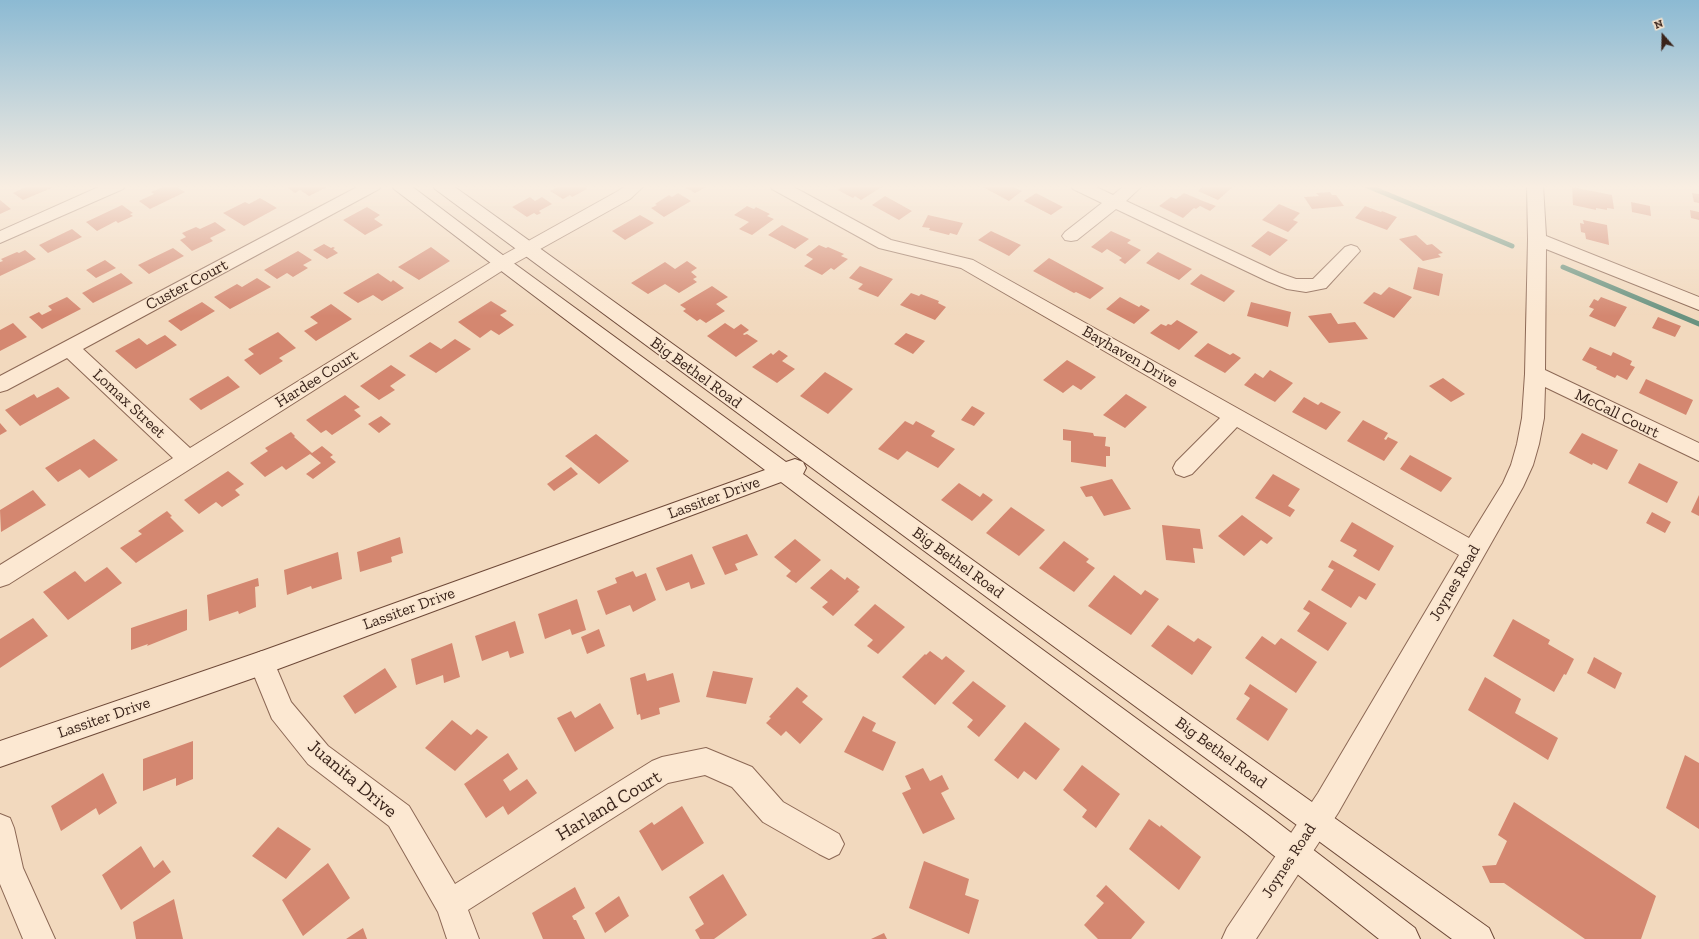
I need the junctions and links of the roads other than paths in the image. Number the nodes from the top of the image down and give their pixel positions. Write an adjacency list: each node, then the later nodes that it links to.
1 (20, 229): 11 (street)
2 (291, 229): 17 (street, Custer Court)
3 (457, 229): 15 (street, Big Bethel Road)
4 (500, 229): 13 (street, Big Bethel Road)
5 (563, 229): 13 (street, Hardee Court)
6 (857, 229): 20 (street, Bayhaven Drive)
7 (1080, 229): 10 (street)
8 (1171, 229): 14 (street)
9 (1536, 229): 12 (street, Joynes Road)
10 (1071, 236)
11 (0, 238)
12 (1536, 239): 16 (street); 18 (street, Joynes Road)
13 (527, 249): 15 (street, Hardee Court); 23 (street, Big Bethel Road)
14 (1351, 251)
15 (502, 264): 22 (street, Hardee Court); 25 (street, Big Bethel Road)
16 (1699, 304)
17 (69, 348): 19 (street, Custer Court); 22 (street, Lomax Street)
18 (1535, 374): 21 (street, McCall Court); 26 (street, Joynes Road)
19 (0, 385)
20 (1235, 416): 24 (street); 26 (street, Bayhaven Drive)
21 (1699, 453)
22 (188, 459): 27 (street, Hardee Court)
23 (817, 460): 25 (street, Lassiter Drive); 30 (street, Big Bethel Road)
24 (1184, 468)
25 (784, 472): 28 (street, Lassiter Drive); 33 (street, Big Bethel Road)
26 (1473, 552): 30 (street, Joynes Road)
27 (0, 577)
28 (262, 663): 29 (street, Lassiter Drive); 34 (street, Juanita Drive)
29 (0, 754)
30 (1315, 822): 33 (street, Joynes Road); 39 (street, Big Bethel Road)
31 (0, 828): 35 (street)
32 (829, 844): 34 (street, Harland Court)
33 (1295, 853): 37 (street, Joynes Road); 38 (street, Big Bethel Road)
34 (450, 904): 36 (street, Juanita Drive)
35 (39, 939)
36 (463, 939)
37 (1238, 939)
38 (1404, 939)
39 (1478, 939)

